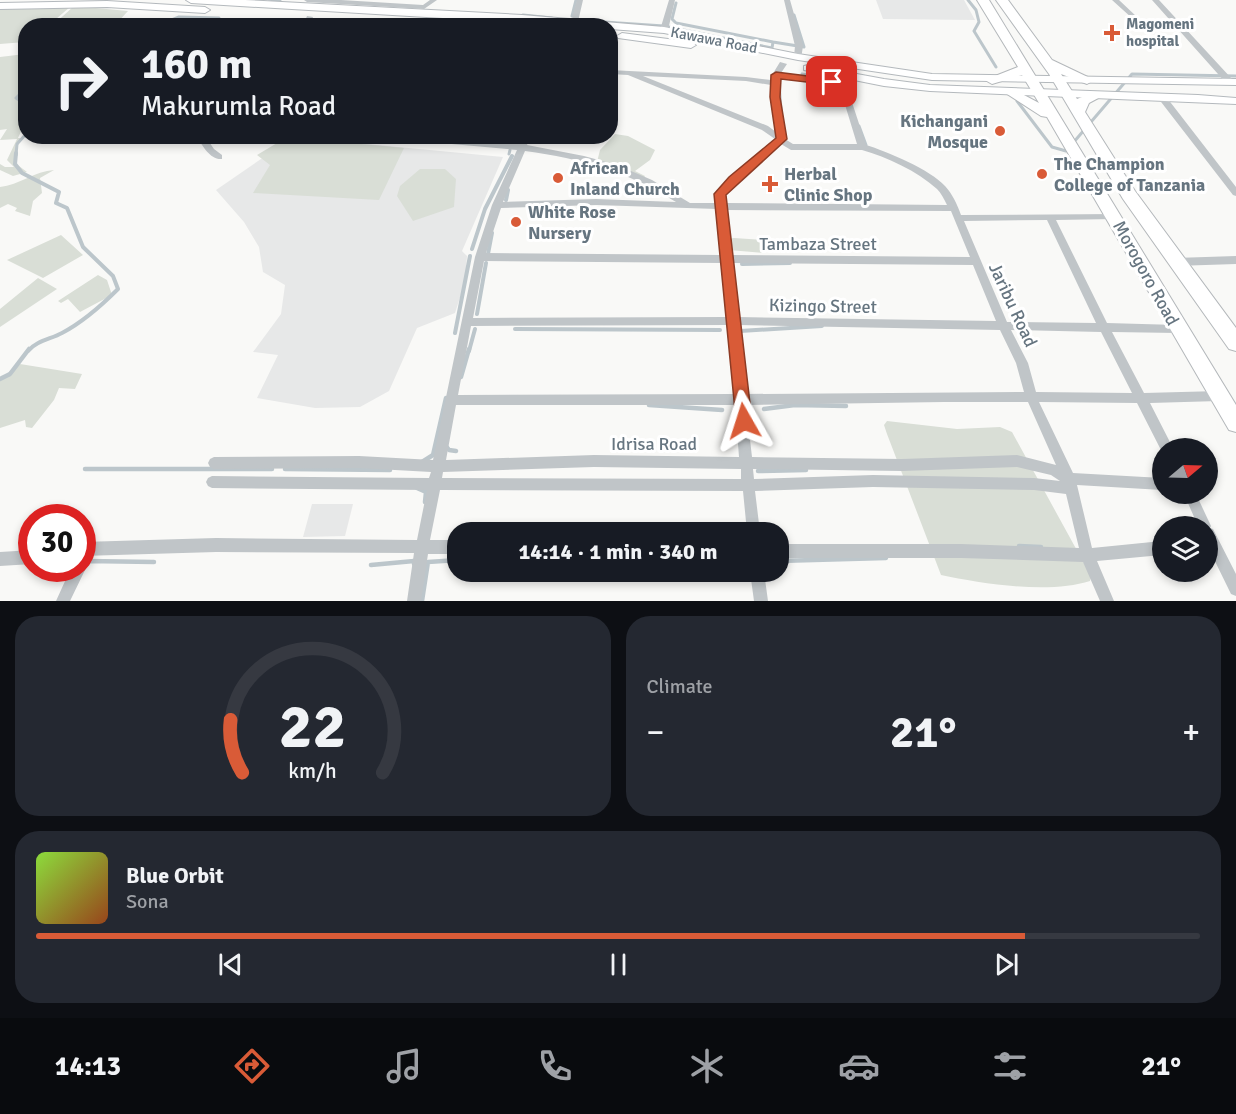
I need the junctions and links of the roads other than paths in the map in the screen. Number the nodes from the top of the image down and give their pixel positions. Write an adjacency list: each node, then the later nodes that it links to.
1 (191, 0): 10 (main road, Kawawa Road)
2 (434, 0): 10 (street)
3 (580, 0): 14 (street)
4 (672, 0): 17 (street)
5 (787, 0): 19 (street)
6 (983, 0): 28 (highway, Morogoro Road)
7 (1002, 0): 20 (highway, Morogoro Road)
8 (1115, 0): 15 (street)
9 (1155, 0): 30 (street)
10 (303, 3): 13 (main road, Kawawa Road)
11 (0, 6): 12 (main road)
12 (272, 18)
13 (497, 18)
14 (576, 18)
15 (1135, 18)
16 (618, 27): 17 (main road, Kawawa Road)
17 (664, 30): 19 (main road, Kawawa Road)
18 (618, 35): 21 (main road, Kawawa Road)
19 (798, 57): 27 (main road, Kawawa Road)
20 (1044, 61): 26 (highway, Morogoro Road); 29 (highway)
21 (783, 64): 24 (street); 25 (main road, Kawawa Road)
22 (618, 73): 23 (street)
23 (631, 74): 24 (street); 38 (street, Jaribu Road)
24 (775, 79): 25 (street); 38 (street)
25 (841, 79): 31 (main road, Kawawa Road); 42 (street)
26 (1058, 79): 28 (main road, Kawawa Road); 29 (main road, Kawawa Road); 32 (highway, Morogoro Road)
27 (992, 80): 28 (highway)
28 (1032, 80): 31 (main road, Kawawa Road); 32 (main road, Kawawa Road); 37 (highway, Morogoro Road)
29 (1087, 80): 30 (main road, Kawawa Road)
30 (1232, 82)
31 (1011, 92): 37 (highway)
32 (1067, 95): 33 (main road, Kawawa Road); 36 (highway, Morogoro Road)
33 (1095, 96): 34 (main road, Kawawa Road); 36 (highway)
34 (1161, 96): 35 (main road, Kawawa Road); 45 (street)
35 (1236, 101)
36 (1078, 113): 56 (highway, Morogoro Road)
37 (1053, 118): 50 (highway, Morogoro Road)
38 (781, 139): 42 (street, Jaribu Road); 46 (street)
39 (206, 144): 44 (street)
40 (481, 144): 43 (street)
41 (524, 144): 43 (street)
42 (862, 147): 49 (street, Jaribu Road)
43 (523, 148): 47 (street); 48 (street)
44 (219, 157)
45 (1236, 193)
46 (722, 204): 48 (street); 49 (street); 53 (street)
47 (497, 205): 48 (street); 52 (street)
48 (689, 206)
49 (956, 213): 51 (street); 55 (street, Jaribu Road)
50 (1114, 216): 51 (street); 61 (highway, Morogoro Road)
51 (1050, 217): 60 (street)
52 (480, 257): 53 (street, Tambaza Street); 58 (street)
53 (729, 260): 55 (street, Tambaza Street); 57 (street)
54 (1236, 260): 56 (street)
55 (975, 261): 59 (street, Jaribu Road)
56 (1175, 262): 62 (highway, Morogoro Road)
57 (732, 321): 58 (street, Kizingo Street); 59 (street, Kizingo Street); 67 (street)
58 (468, 322): 65 (street)
59 (1003, 324): 60 (street, Kizingo Street); 64 (street, Jaribu Road)
60 (1102, 326): 61 (street, Kizingo Street); 66 (street)
61 (1177, 329): 63 (highway, Morogoro Road)
62 (1236, 343)
63 (1219, 396): 66 (street); 68 (highway, Morogoro Road)
64 (1032, 399): 66 (street); 67 (street); 78 (street, Jaribu Road)
65 (450, 400): 67 (street); 73 (street)
66 (1142, 400): 69 (street)
67 (742, 401): 71 (street)
68 (1236, 423)
69 (1162, 438)
70 (284, 462): 72 (street, Idrisa Road); 73 (street, Idrisa Road); 75 (street)
71 (747, 462): 73 (street, Idrisa Road); 77 (street); 78 (street, Idrisa Road)
72 (214, 463)
73 (438, 466): 76 (street)
74 (212, 482): 75 (street)
75 (276, 482): 76 (street)
76 (434, 484): 77 (street); 81 (street)
77 (750, 484): 78 (street); 80 (street)
78 (1069, 484): 79 (street, Idrisa Road); 86 (street, Jaribu Road)
79 (1152, 484)
80 (752, 522)
81 (422, 546): 82 (street); 85 (street); 94 (street)
82 (447, 547)
83 (1152, 549): 86 (street)
84 (789, 551): 86 (street)
85 (96, 552)
86 (1088, 555): 96 (street, Jaribu Road)
87 (1218, 557): 92 (street)
88 (18, 558): 89 (street)
89 (0, 560)
90 (72, 582): 93 (street)
91 (758, 582): 95 (street)
92 (1236, 589)
93 (63, 601)
94 (414, 601)
95 (761, 601)
96 (1107, 601)

